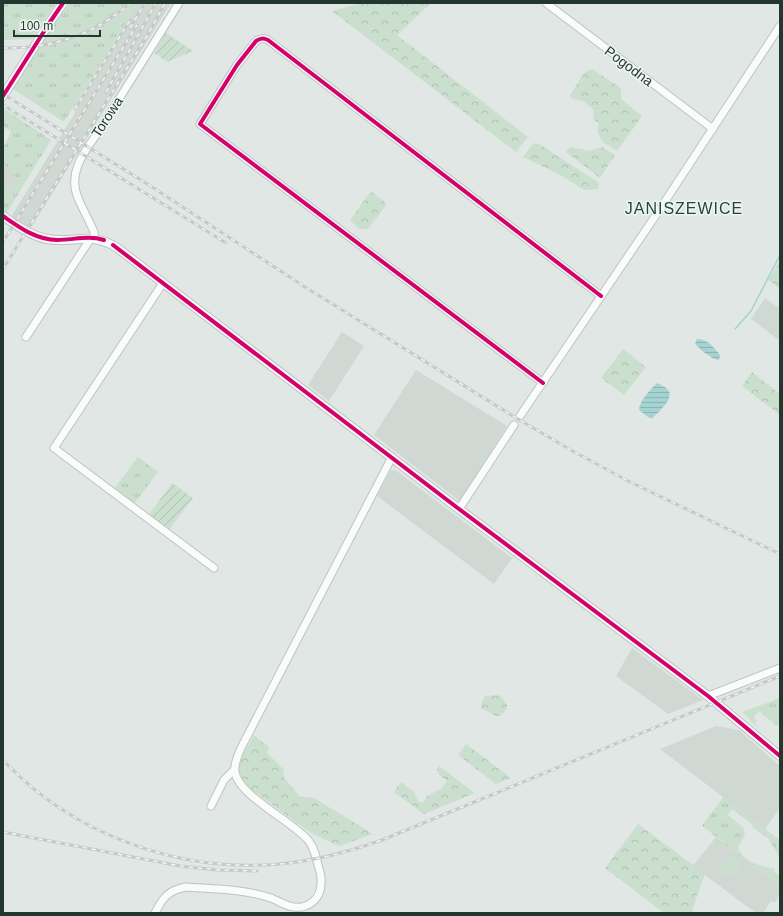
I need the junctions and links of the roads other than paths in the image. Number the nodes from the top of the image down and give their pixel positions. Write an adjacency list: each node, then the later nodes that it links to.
1 (63, 3): 5 (street)
2 (179, 3): 8 (street, Torowa)
3 (546, 3): 6 (street, Pogodna)
4 (780, 26): 6 (street)
5 (3, 96)
6 (713, 129): 10 (street)
7 (3, 216): 8 (street)
8 (97, 239): 9 (street); 11 (street)
9 (163, 283): 15 (street); 17 (street)
10 (601, 296): 12 (street); 12 (street)
11 (26, 337)
12 (543, 383): 13 (street)
13 (520, 416)
14 (514, 425): 16 (street)
15 (392, 457): 16 (street); 21 (street)
16 (459, 509): 19 (street)
17 (214, 568)
18 (780, 668): 19 (street)
19 (708, 696): 20 (street)
20 (780, 756)
21 (234, 770): 22 (street); 23 (street)
22 (211, 806)
23 (155, 913)

